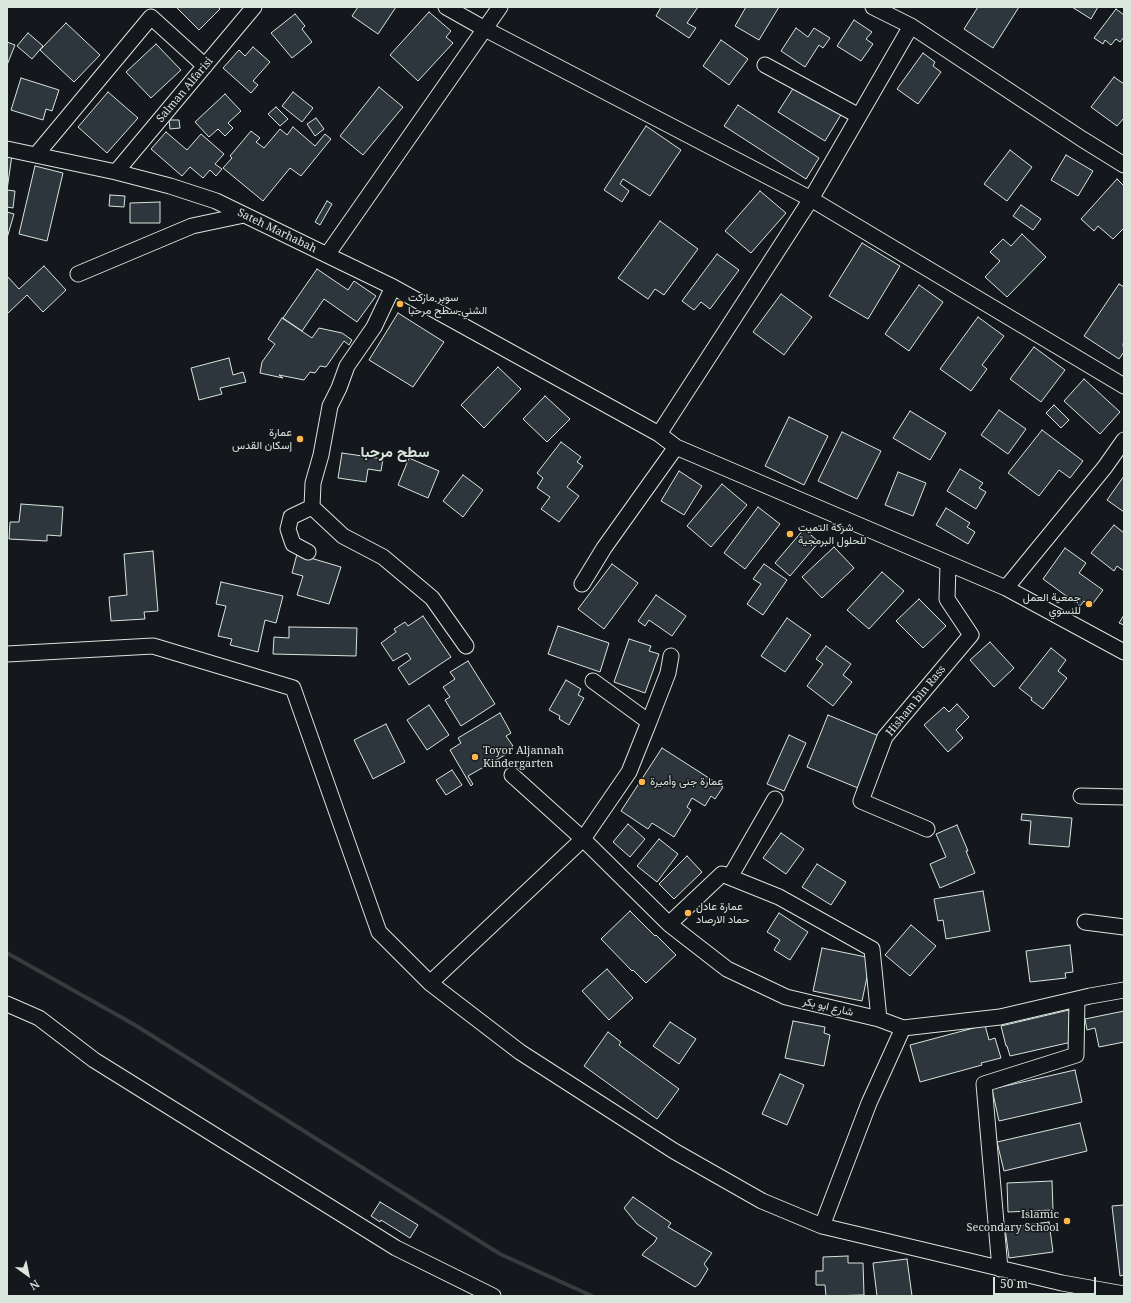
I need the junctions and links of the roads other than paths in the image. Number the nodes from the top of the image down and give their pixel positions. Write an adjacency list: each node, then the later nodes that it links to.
1 (254, 7): 8 (street, Salman Alfarisi)
2 (446, 7): 6 (street)
3 (500, 7): 6 (street, Sateh Marhabah)
4 (873, 7): 5 (street)
5 (911, 26): 9 (street); 12 (street)
6 (485, 29): 14 (street); 16 (street, Sateh Marhabah)
7 (765, 65): 9 (street)
8 (205, 66): 11 (street); 13 (street, Salman Alfarisi)
9 (859, 116): 14 (street)
10 (7, 148): 11 (street, Sateh Marhabah)
11 (36, 155): 13 (street, Sateh Marhabah)
12 (1124, 165)
13 (116, 172): 15 (street, Sateh Marhabah)
14 (811, 199): 19 (street); 20 (street)
15 (244, 215): 16 (street, Sateh Marhabah); 17 (street)
16 (327, 255): 18 (street)
17 (78, 274)
18 (393, 287): 20 (street); 23 (street)
19 (1124, 386)
20 (659, 434): 22 (street)
21 (1124, 440): 27 (street)
22 (676, 447): 25 (street); 26 (street)
23 (312, 507): 24 (street); 28 (street)
24 (308, 552)
25 (948, 565): 27 (street); 38 (street, Hisham bin Rass)
26 (582, 584)
27 (1006, 588): 29 (street)
28 (466, 646)
29 (1124, 652)
30 (7, 654): 44 (street)
31 (671, 656): 33 (street)
32 (593, 680): 33 (street)
33 (649, 722): 39 (street)
34 (512, 775): 39 (street, شارع ابو بكر)
35 (1081, 796): 36 (street)
36 (1124, 796)
37 (775, 799): 40 (street)
38 (927, 829)
39 (583, 839): 42 (street, شارع ابو بكر); 44 (street)
40 (730, 877): 42 (street); 48 (street)
41 (1085, 922): 43 (street)
42 (669, 924): 48 (street, شارع ابو بكر)
43 (1124, 927)
44 (430, 982): 50 (street)
45 (1124, 990): 46 (street, شارع ابو بكر)
46 (1077, 999): 49 (street, شارع ابو بكر); 51 (street)
47 (7, 1004): 53 (street)
48 (879, 1019): 49 (street, شارع ابو بكر)
49 (903, 1028): 50 (street)
50 (822, 1226): 51 (street)
51 (1000, 1269): 52 (street)
52 (1124, 1294)
53 (494, 1296)

